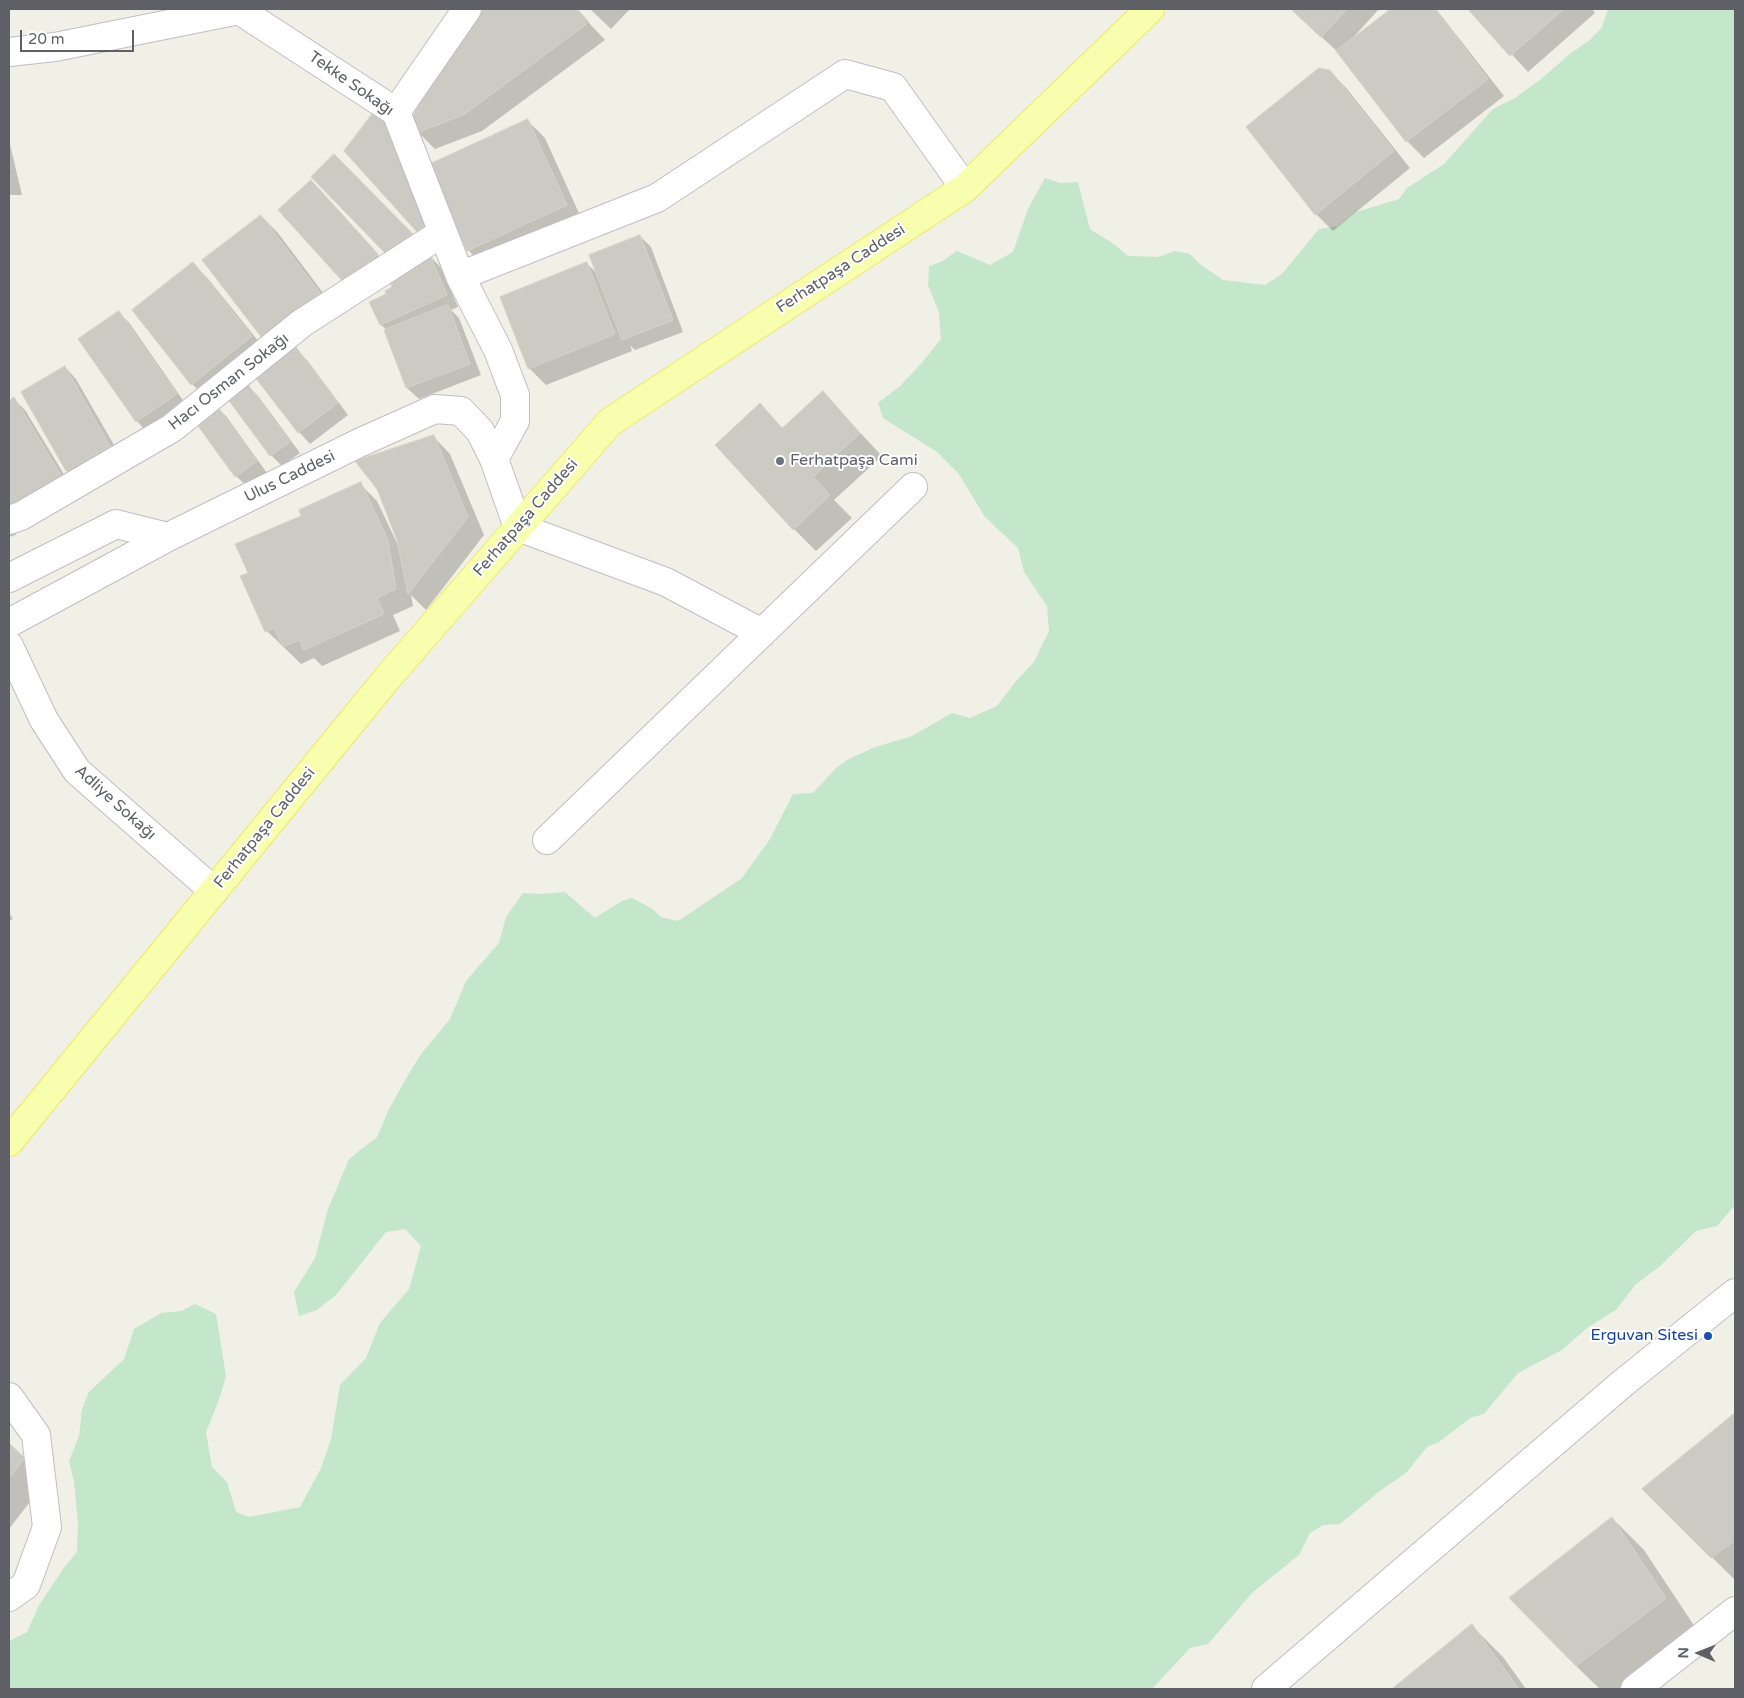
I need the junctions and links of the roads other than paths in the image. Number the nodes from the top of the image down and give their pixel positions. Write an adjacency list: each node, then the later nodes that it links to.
1 (238, 9): 4 (street, Tekke Sokağı); 5 (street, Tekke Sokağı)
2 (467, 9): 5 (street)
3 (1150, 9): 6 (main road, Ferhatpaşa Caddesi)
4 (9, 52)
5 (396, 112): 7 (street, Tekke Sokağı)
6 (965, 188): 8 (street); 12 (main road, Ferhatpaşa Caddesi)
7 (442, 233): 8 (street, Tekke Sokağı); 11 (street, Hacı Osman Sokağı)
8 (460, 276): 9 (street, Tekke Sokağı)
9 (494, 459): 12 (street, Ulus Caddesi); 13 (street, Ulus Caddesi)
10 (914, 487): 16 (street)
11 (9, 520)
12 (518, 527): 16 (street); 19 (main road, Ferhatpaşa Caddesi)
13 (168, 536): 14 (street); 15 (street, Ulus Caddesi)
14 (9, 578)
15 (9, 623)
16 (762, 633): 18 (street)
17 (9, 646): 19 (street, Adliye Sokağı)
18 (547, 840)
19 (214, 891): 20 (main road, Ferhatpaşa Caddesi)
20 (9, 1142)
21 (1735, 1293): 25 (street)
22 (9, 1397): 23 (street)
23 (9, 1597)
24 (1735, 1611): 26 (street)
25 (1266, 1689)
26 (1635, 1689)

